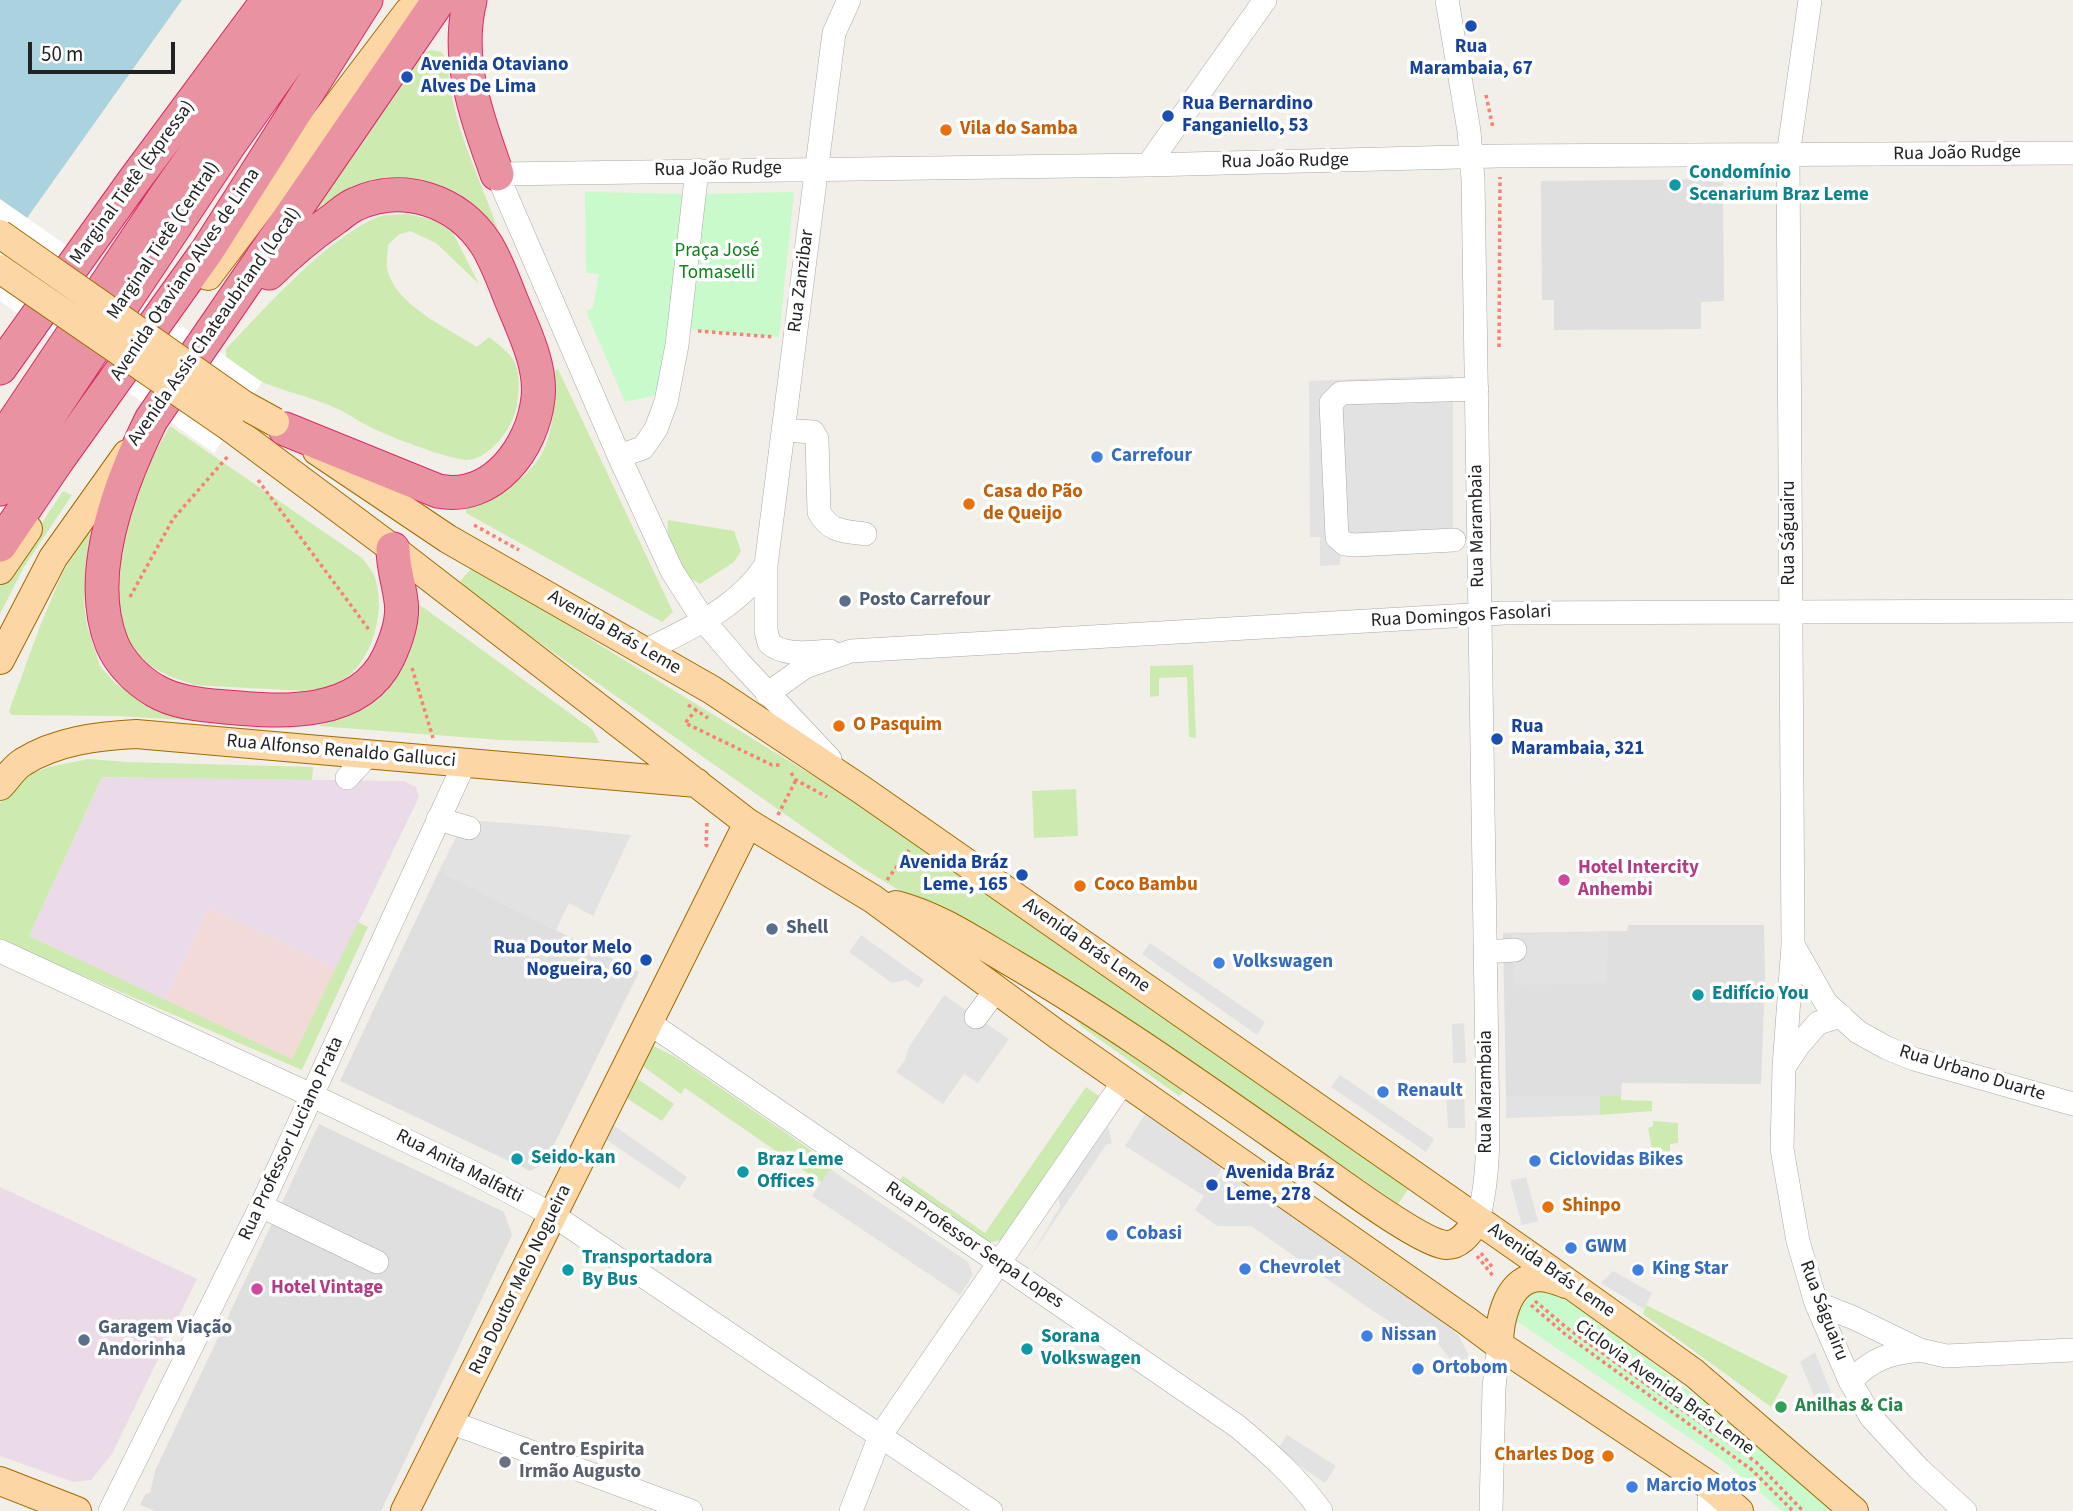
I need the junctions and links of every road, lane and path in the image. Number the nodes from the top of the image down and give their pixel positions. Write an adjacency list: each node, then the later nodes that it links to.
1 (268, 0): 24 (highway, Marginal Tietê (Expressa))
2 (303, 0): 30 (highway)
3 (337, 0): 33 (highway, Marginal Tietê (Central))
4 (366, 0): 36 (highway, Avenida Otaviano Alves de Lima)
5 (425, 0): 39 (main road)
6 (439, 0): 22 (highway, Avenida Assis Chateaubriand (Local))
7 (470, 0): 18 (highway)
8 (849, 0): 16 (street, Rua Zanzibar)
9 (1265, 0): 15 (street)
10 (1447, 0): 14 (street, Rua Marambaia)
11 (1810, 0): 13 (street, Rua Ságuairu)
12 (2073, 153): 13 (street, Rua João Rudge)
13 (1788, 156): 14 (street, Rua João Rudge); 41 (street, Rua Ságuairu)
14 (1470, 157): 15 (street, Rua João Rudge); 25 (street, Rua Marambaia)
15 (1148, 165): 16 (street, Rua João Rudge)
16 (816, 169): 17 (street, Rua João Rudge); 28 (street, Rua Zanzibar)
17 (697, 170): 18 (street, Rua João Rudge); 31 (street)
18 (497, 174): 31 (street)
19 (0, 234): 27 (main road, Avenida Brás Leme, bridge)
20 (0, 269): 29 (main road, bridge)
21 (689, 330): 23 (path)
22 (211, 333): 26 (highway, Avenida Assis Chateaubriand (Local)); 27 (highway)
23 (779, 337)
24 (0, 368)
25 (1466, 388): 35 (street); 43 (street, Rua Marambaia)
26 (151, 420): 46 (highway); 49 (main road, Avenida Assis Chateaubriand (Local))
27 (280, 426): 47 (main road, Avenida Brás Leme)
28 (783, 430): 34 (street); 38 (street, Rua Zanzibar)
29 (231, 440): 37 (main road); 40 (path)
30 (0, 443)
31 (619, 456): 44 (street)
32 (257, 478): 46 (path)
33 (0, 489)
34 (865, 534)
35 (1454, 540)
36 (0, 545)
37 (393, 549): 46 (highway); 55 (main road)
38 (766, 565): 44 (street, Rua Zanzibar); 45 (street, Rua Zanzibar)
39 (0, 570)
40 (128, 601)
41 (1791, 611): 42 (street, Rua Domingos Fasolari); 43 (street, Rua Domingos Fasolari); 63 (street, Rua Ságuairu)
42 (2073, 611)
43 (1479, 615): 48 (street, Rua Domingos Fasolari); 66 (street, Rua Marambaia)
44 (705, 621): 47 (street, Rua Zanzibar); 50 (street)
45 (766, 631): 48 (street, Rua Domingos Fasolari)
46 (392, 648): 52 (path)
47 (645, 651): 57 (main road, Avenida Brás Leme)
48 (851, 651): 50 (street, Rua Domingos Fasolari)
49 (0, 660)
50 (767, 694): 57 (street)
51 (369, 754): 52 (main road, Rua Alfonso Renaldo Gallucci); 54 (street); 56 (main road, Rua Alfonso Renaldo Gallucci)
52 (452, 761): 55 (main road, Rua Alfonso Renaldo Gallucci); 58 (street, Rua Professor Luciano Prata)
53 (799, 773): 60 (path)
54 (347, 778)
55 (697, 783): 60 (main road)
56 (0, 786)
57 (862, 790): 78 (main road, Avenida Brás Leme)
58 (438, 819): 59 (street); 73 (street, Rua Professor Luciano Prata)
59 (469, 828)
60 (758, 829): 62 (main road); 70 (main road, Rua Doutor Melo Nogueira)
61 (913, 846): 62 (path)
62 (873, 899): 67 (main road); 78 (main road)
63 (1793, 945): 68 (street, Rua Urbano Duarte); 71 (street, Rua Ságuairu)
64 (1515, 950): 66 (street)
65 (0, 951): 73 (street, Rua Anita Malfatti)
66 (1485, 952): 78 (street, Rua Marambaia)
67 (996, 990): 69 (street); 72 (main road)
68 (1841, 1016): 71 (street); 74 (street, Rua Urbano Duarte)
69 (976, 1017)
70 (648, 1022): 77 (main road, Rua Doutor Melo Nogueira); 80 (street, Rua Professor Serpa Lopes)
71 (1784, 1067): 83 (street, Rua Ságuairu)
72 (1124, 1081): 80 (street); 84 (main road)
73 (313, 1096): 76 (street, Rua Professor Luciano Prata); 77 (street, Rua Anita Malfatti)
74 (2062, 1101): 75 (street)
75 (2073, 1119)
76 (261, 1206): 79 (street); 93 (street, Rua Professor Luciano Prata)
77 (553, 1215): 88 (main road, Rua Doutor Melo Nogueira); 89 (street, Rua Anita Malfatti)
78 (1478, 1220): 82 (main road, Avenida Brás Leme)
79 (377, 1262)
80 (999, 1263): 89 (street); 98 (street, Rua Professor Serpa Lopes)
81 (1517, 1288): 82 (main road); 84 (main road); 101 (path, Ciclovia Avenida Brás Leme); 102 (path)
82 (1578, 1289): 103 (main road, Avenida Brás Leme)
83 (1816, 1303): 85 (street); 87 (street, Rua Ságuairu)
84 (1499, 1345): 91 (main road); 99 (street)
85 (1920, 1350): 86 (street); 87 (street)
86 (2073, 1350)
87 (1850, 1381): 104 (street, Rua Ságuairu)
88 (450, 1422): 94 (main road, Rua Doutor Melo Nogueira); 95 (street)
89 (880, 1436): 96 (street); 97 (street, Rua Anita Malfatti)
90 (0, 1481): 92 (main road)
91 (1710, 1498): 100 (main road)
92 (77, 1511)
93 (110, 1511)
94 (405, 1511)
95 (691, 1511)
96 (851, 1511)
97 (991, 1511)
98 (1321, 1511)
99 (1491, 1511)
100 (1739, 1511)
101 (1793, 1511)
102 (1802, 1511)
103 (1854, 1511)
104 (1965, 1511)

